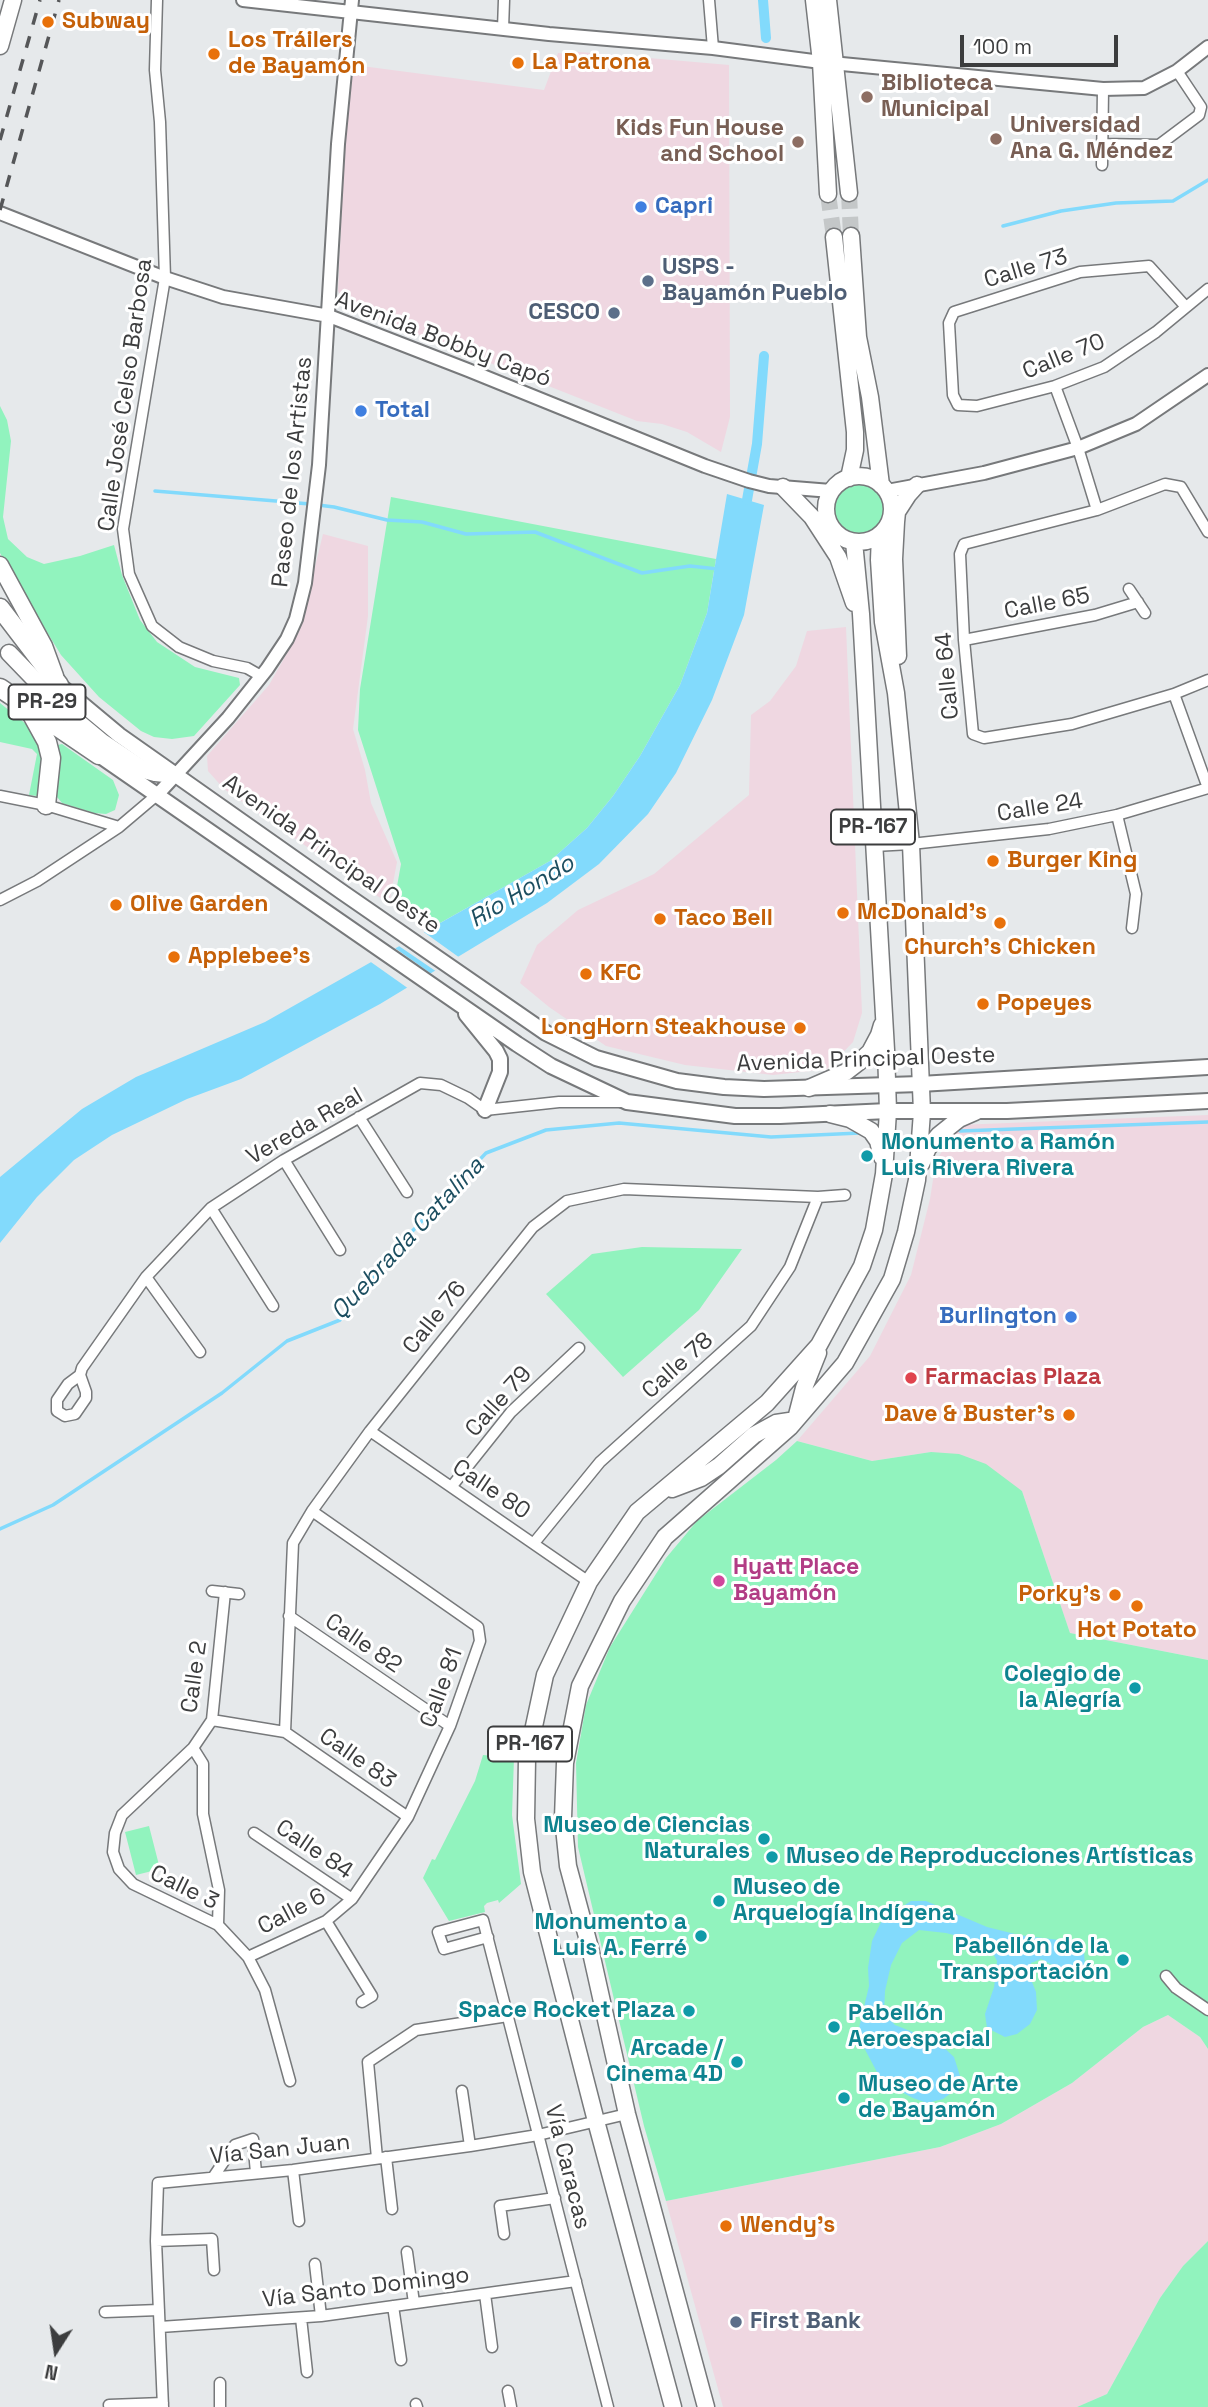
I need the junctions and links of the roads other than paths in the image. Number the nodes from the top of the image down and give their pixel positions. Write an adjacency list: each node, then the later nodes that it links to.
1 (13, 0): 11 (main road)
2 (157, 0): 22 (street, Calle José Celso Barbosa)
3 (243, 0): 8 (street)
4 (504, 0): 10 (street)
5 (709, 0): 13 (street)
6 (814, 0): 14 (main road)
7 (828, 0): 14 (main road)
8 (265, 1): 9 (street)
9 (352, 7): 10 (street); 25 (street, Paseo de los Artistas)
10 (503, 29): 13 (street)
11 (0, 46)
12 (1208, 47): 15 (street)
13 (713, 48): 14 (street)
14 (829, 63): 14 (main road); 16 (street)
15 (1177, 71): 16 (street); 17 (street)
16 (1103, 89): 17 (street)
17 (1102, 144): 18 (street)
18 (1101, 166)
19 (0, 213): 22 (street, Avenida Bobby Capó)
20 (851, 236): 33 (main road, PR-167)
21 (834, 237): 30 (main road)
22 (165, 278): 25 (street, Avenida Bobby Capó); 47 (street, Calle José Celso Barbosa)
23 (1208, 289): 24 (street, Calle 70)
24 (1186, 307): 27 (street, Calle 70); 28 (street, Calle 73)
25 (329, 316): 32 (street, Avenida Bobby Capó); 47 (street, Paseo de los Artistas)
26 (1208, 375): 29 (street)
27 (1055, 386): 28 (street, Calle 70); 29 (street)
28 (957, 402)
29 (1078, 448): 31 (street); 35 (street)
30 (849, 478): 33 (main road); 34 (main road)
31 (917, 485): 33 (street); 51 (main road)
32 (783, 487): 34 (street, Avenida Bobby Capó); 44 (main road)
33 (884, 488): 37 (main road, PR-167)
34 (831, 491): 38 (main road)
35 (1097, 510): 36 (street); 45 (street, Calle 64)
36 (1208, 532)
37 (880, 535): 38 (main road); 51 (main road, PR-167)
38 (854, 542): 44 (main road, PR-167)
39 (0, 565): 49 (main road)
40 (1129, 589): 41 (street)
41 (1138, 602): 43 (street); 45 (street, Calle 65)
42 (0, 608): 49 (highway, PR-29)
43 (1145, 613)
44 (861, 614): 63 (main road, PR-167)
45 (964, 640): 52 (street, Calle 64)
46 (4, 648): 54 (main road, PR-29); 55 (main road)
47 (261, 676): 55 (street, Paseo de los Artistas)
48 (1208, 680): 52 (street)
49 (59, 685): 55 (main road, Avenida Principal Oeste / PR-29)
50 (0, 688): 53 (highway)
51 (896, 693): 62 (main road, PR-167)
52 (1174, 694): 56 (street)
53 (28, 707): 54 (highway); 59 (highway)
54 (99, 755): 57 (main road, PR-29)
55 (176, 775): 57 (street, Paseo de los Artistas); 71 (main road, Avenida Principal Oeste / PR-29)
56 (1208, 788): 60 (street, Calle 24)
57 (158, 794): 61 (street, Paseo de los Artistas); 66 (main road, PR-29)
58 (0, 796): 59 (street)
59 (46, 805): 61 (street)
60 (1117, 815): 62 (street, Calle 24); 65 (street)
61 (119, 827): 64 (street, Paseo de los Artistas)
62 (911, 844): 63 (street, Calle 24); 69 (main road, PR-167)
63 (874, 846): 67 (main road, PR-167)
64 (0, 900)
65 (1132, 928)
66 (454, 999): 73 (main road, PR-29); 74 (main road)
67 (884, 1016): 70 (main road, PR-167); 71 (main road)
68 (1208, 1068): 69 (main road, Avenida Principal Oeste / PR-29)
69 (920, 1084): 70 (main road, Avenida Principal Oeste / PR-29); 76 (main road, PR-167)
70 (887, 1085): 71 (main road, Avenida Principal Oeste / PR-29); 75 (main road, PR-167)
71 (809, 1087)
72 (1208, 1101): 77 (main road, PR-29)
73 (627, 1102): 74 (street); 78 (main road, PR-29)
74 (485, 1110): 79 (street, Vereda Real)
75 (888, 1111): 76 (main road, PR-29); 78 (main road, PR-29); 82 (main road, PR-167)
76 (922, 1112): 77 (main road, PR-29); 81 (main road, PR-167)
77 (975, 1112): 81 (main road)
78 (830, 1114): 82 (main road)
79 (359, 1117): 80 (street, Vereda Real); 83 (street)
80 (284, 1160): 86 (street, Vereda Real); 87 (street)
81 (917, 1173): 94 (main road, PR-167)
82 (884, 1174): 90 (main road, PR-167)
83 (407, 1192)
84 (845, 1195): 85 (street, Calle 76)
85 (817, 1196): 95 (street, Calle 76); 99 (street, Calle 78)
86 (211, 1208): 88 (street, Vereda Real); 89 (street)
87 (340, 1250)
88 (146, 1277): 92 (street); 93 (street, Vereda Real)
89 (273, 1306)
90 (823, 1338): 94 (main road); 97 (main road, PR-167)
91 (579, 1348): 96 (street, Calle 79)
92 (200, 1352)
93 (80, 1375)
94 (796, 1420): 97 (main road); 122 (main road, PR-167)
95 (370, 1430): 96 (street, Calle 80); 98 (street, Calle 76)
96 (452, 1486): 99 (street, Calle 80)
97 (656, 1496): 100 (main road, PR-167)
98 (312, 1511): 104 (street, Calle 76); 106 (street, Calle 81)
99 (534, 1543): 100 (street, Calle 80)
100 (589, 1582): 123 (main road, PR-167)
101 (212, 1591): 102 (street)
102 (225, 1592): 103 (street); 105 (street, Calle 2)
103 (239, 1594)
104 (289, 1616): 106 (street, Calle 82); 107 (street, Calle 76)
105 (212, 1720): 107 (street); 108 (street, Calle 2)
106 (450, 1726): 109 (street, Calle 81)
107 (285, 1732): 109 (street, Calle 83)
108 (193, 1748): 113 (street, Calle 2); 113 (street, Calle 3)
109 (408, 1817): 111 (street, Calle 81)
110 (254, 1833): 111 (street, Calle 84)
111 (352, 1899): 112 (street, Calle 6)
112 (326, 1921): 115 (street, Calle 6); 117 (street)
113 (218, 1925): 115 (street, Calle 3)
114 (488, 1937): 114 (street); 119 (street, Vía Caracas)
115 (248, 1957): 120 (street, Calle 3)
116 (1166, 1976): 118 (street)
117 (362, 2002)
118 (1208, 2010)
119 (508, 2016): 124 (street, Vía Caracas); 126 (street)
120 (290, 2081)
121 (462, 2091): 125 (street)
122 (627, 2114): 123 (street, Vía San Juan); 158 (main road, PR-167)
123 (596, 2121): 124 (street, Vía San Juan); 157 (main road, PR-167)
124 (538, 2135): 125 (street, Vía San Juan); 130 (street, Vía Caracas)
125 (470, 2146): 126 (street, Vía San Juan)
126 (381, 2158): 127 (street, Vía San Juan); 131 (street)
127 (293, 2170): 128 (street, Vía San Juan); 132 (street)
128 (256, 2172): 129 (street, Vía San Juan); 129 (street)
129 (214, 2176): 134 (street, Vía San Juan)
130 (555, 2199): 133 (street); 138 (street, Vía Caracas)
131 (392, 2209)
132 (299, 2221)
133 (504, 2234)
134 (156, 2241): 137 (street); 142 (street, Vía San Juan)
135 (407, 2252): 140 (street)
136 (315, 2264): 144 (street)
137 (214, 2270)
138 (576, 2281): 139 (street, Vía Santo Domingo); 156 (street, Vía Caracas)
139 (485, 2294): 140 (street, Vía Santo Domingo); 147 (street)
140 (414, 2303): 141 (street, Vía Santo Domingo)
141 (393, 2306): 144 (street, Vía Santo Domingo); 148 (street)
142 (159, 2310): 143 (street); 146 (street, Vía San Juan)
143 (104, 2312)
144 (321, 2316): 145 (street, Vía Santo Domingo)
145 (301, 2318): 146 (street, Vía Santo Domingo); 149 (street)
146 (160, 2328): 153 (street, Vía San Juan)
147 (492, 2347)
148 (401, 2360)
149 (307, 2372)
150 (220, 2383): 154 (street)
151 (508, 2391): 155 (street)
152 (109, 2405): 153 (street)
153 (163, 2405)
154 (220, 2407)
155 (511, 2407)
156 (608, 2407)
157 (673, 2407)
158 (706, 2407)

